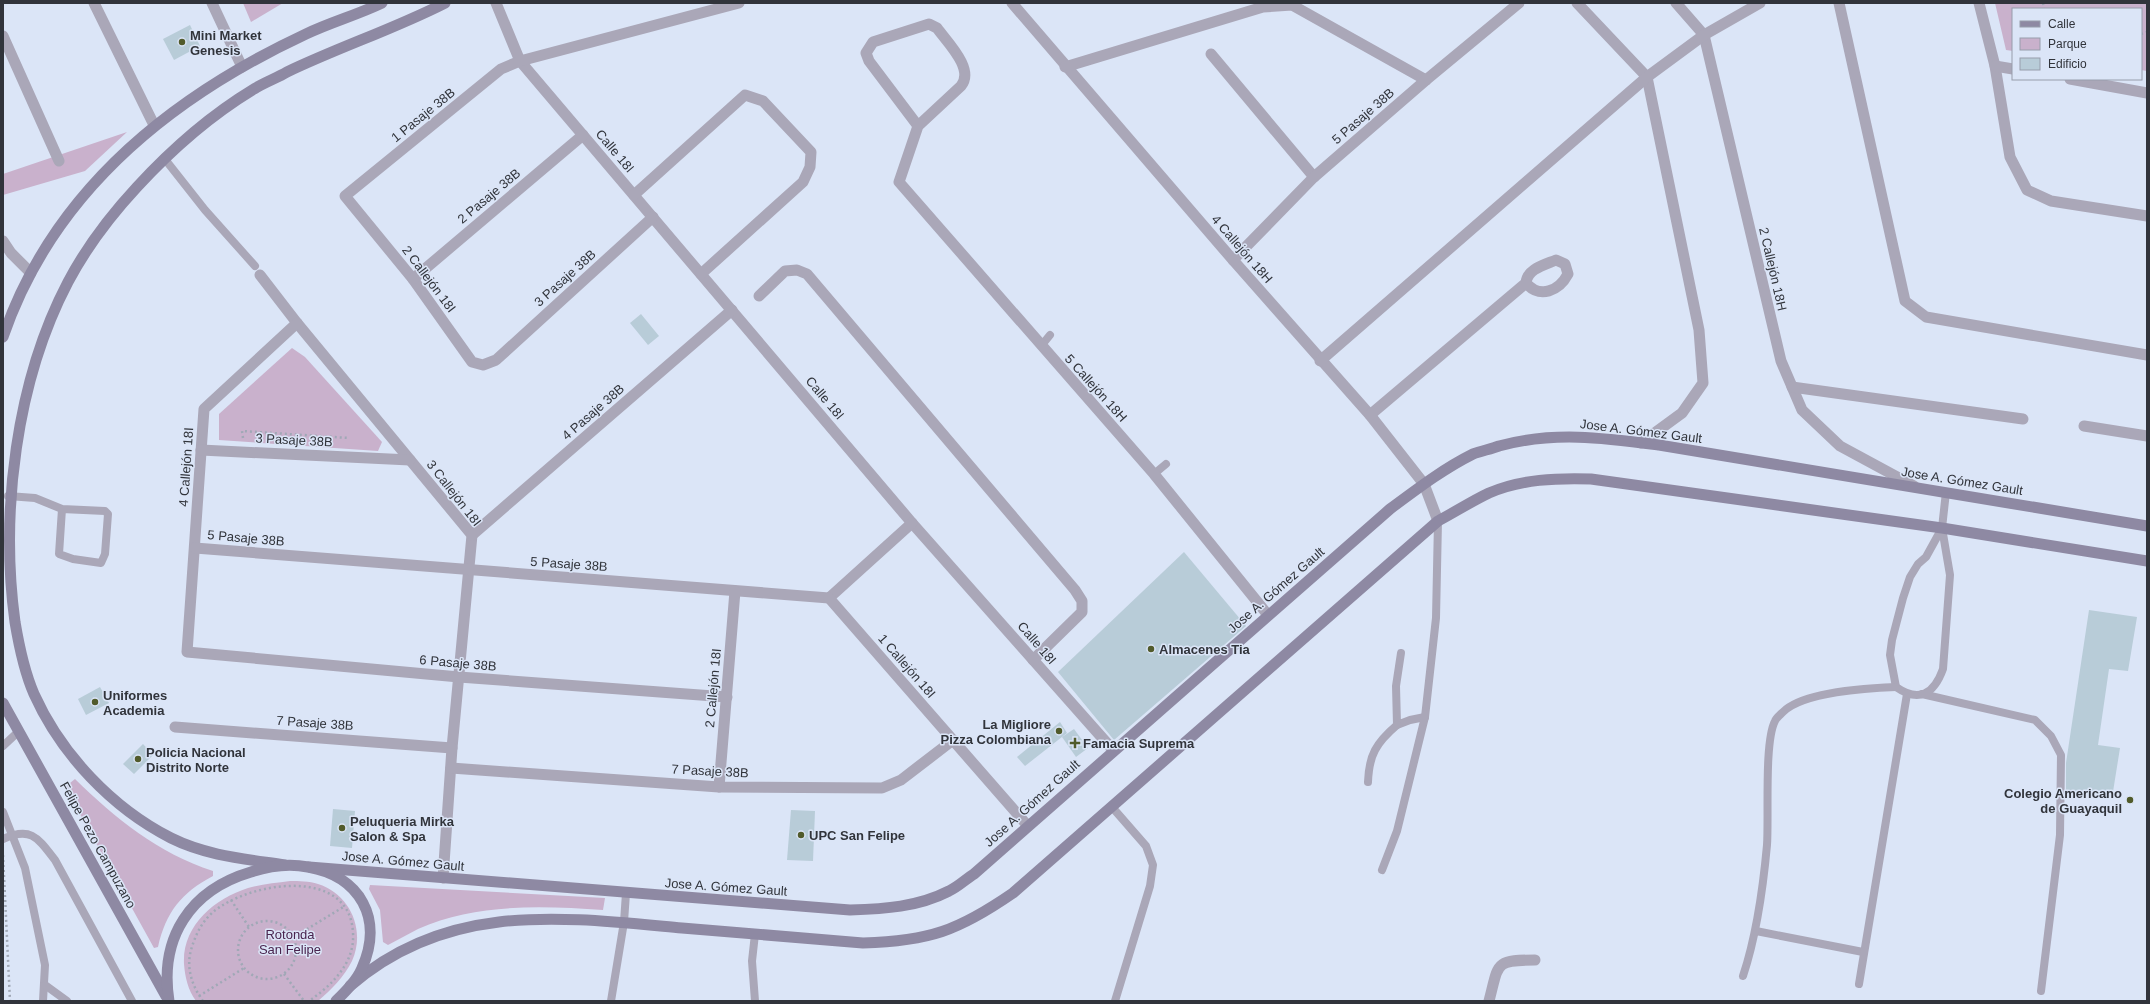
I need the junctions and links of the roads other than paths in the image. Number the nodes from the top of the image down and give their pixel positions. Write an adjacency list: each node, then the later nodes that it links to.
1 (94, 3): 26 (street)
2 (212, 3): 19 (street)
3 (380, 3): 19 (main road)
4 (445, 3): 29 (main road, Felipe Pezo Campuzano)
5 (496, 3): 17 (street, Calle 18I)
6 (739, 3): 17 (street, 1 Pasaje 38B)
7 (1012, 3): 20 (street, 4 Callejón 18H)
8 (1519, 3): 23 (street, 5 Pasaje 38B)
9 (1576, 3): 22 (street)
10 (1676, 3): 14 (street, 2 Callejón 18H)
11 (1760, 3): 14 (street)
12 (1839, 3): 49 (street)
13 (1979, 3): 18 (street)
14 (1704, 35): 22 (street); 52 (street, 2 Callejón 18H)
15 (3, 36): 30 (street)
16 (1211, 54): 31 (street)
17 (520, 61): 28 (street, Calle 18I); 33 (street, 1 Pasaje 38B)
18 (1995, 66): 21 (street); 34 (street)
19 (242, 67): 26 (main road)
20 (1065, 67): 23 (street); 37 (street, 4 Callejón 18H)
21 (2012, 69)
22 (1647, 77): 51 (street); 57 (street)
23 (1426, 80): 31 (street, 5 Pasaje 38B)
24 (2076, 80): 25 (street)
25 (2147, 92)
26 (154, 125): 39 (main road)
27 (918, 126): 27 (street); 48 (street, 5 Callejón 18H)
28 (583, 135): 32 (street, Calle 18I); 41 (street, 2 Pasaje 38B)
29 (164, 158): 38 (lane); 65 (main road, Felipe Pezo Campuzano)
30 (59, 161)
31 (1314, 177): 37 (street, 5 Pasaje 38B)
32 (634, 195): 35 (street, Calle 18I); 40 (street)
33 (345, 196): 41 (street, 2 Callejón 18I)
34 (2147, 216)
35 (653, 217): 40 (street, Calle 18I); 50 (street, 3 Pasaje 38B)
36 (3, 241): 39 (street)
37 (1233, 260): 51 (street, 4 Callejón 18H)
38 (258, 271): 45 (street, 3 Callejón 18I)
39 (31, 273): 47 (main road)
40 (701, 274): 44 (street, Calle 18I)
41 (413, 279): 50 (street, 2 Callejón 18I)
42 (1526, 283): 53 (street)
43 (759, 296): 80 (street)
44 (732, 310): 68 (street, Calle 18I); 71 (street, 4 Pasaje 38B)
45 (297, 323): 58 (street, 4 Callejón 18I); 59 (street, 3 Callejón 18I)
46 (1050, 335): 48 (lane)
47 (3, 337)
48 (1041, 346): 61 (street, 5 Callejón 18H)
49 (2147, 355)
50 (496, 360)
51 (1320, 361): 53 (street, 4 Callejón 18H)
52 (1792, 386): 54 (street); 63 (street, 2 Callejón 18H)
53 (1370, 416): 62 (street, 4 Callejón 18H)
54 (2024, 419)
55 (2084, 426): 56 (street)
56 (2147, 436)
57 (1640, 443): 62 (main road, Jose A. Gómez Gault); 63 (main road, Jose A. Gómez Gault)
58 (201, 450): 59 (street, 3 Pasaje 38B); 72 (street, 4 Callejón 18I)
59 (410, 460): 71 (street, 3 Callejón 18I)
60 (1166, 464): 61 (lane)
61 (1154, 474): 77 (street, 5 Callejón 18H)
62 (1424, 484): 67 (street, 4 Callejón 18H); 77 (main road, Jose A. Gómez Gault)
63 (1918, 488): 64 (main road, Jose A. Gómez Gault)
64 (1946, 492): 69 (main road, Jose A. Gómez Gault); 70 (lane)
65 (8, 496): 66 (lane); 103 (main road, Felipe Pezo Campuzano)
66 (62, 508): 66 (lane)
67 (1438, 521): 70 (main road); 87 (lane); 98 (main road)
68 (912, 522): 76 (street); 80 (street, Calle 18I)
69 (2147, 526)
70 (1942, 528): 73 (main road); 82 (lane); 84 (lane)
71 (472, 535): 74 (street, 3 Callejón 18I)
72 (195, 548): 74 (street, 5 Pasaje 38B); 78 (street, 4 Callejón 18I)
73 (2147, 561)
74 (468, 570): 75 (street, 5 Pasaje 38B); 81 (street, 3 Callejón 18I)
75 (735, 590): 76 (street, 5 Pasaje 38B); 85 (street, 2 Callejón 18I)
76 (829, 598): 91 (street, 1 Callejón 18I)
77 (1268, 615): 94 (main road, Jose A. Gómez Gault)
78 (187, 652): 81 (street, 6 Pasaje 38B)
79 (1400, 653): 88 (lane)
80 (1033, 660): 94 (street, Calle 18I)
81 (459, 677): 85 (street, 6 Pasaje 38B); 93 (street, 3 Callejón 18I)
82 (1896, 686): 83 (lane); 109 (lane)
83 (1907, 694): 84 (lane); 111 (lane)
84 (1922, 694): 117 (lane)
85 (727, 697): 97 (street, 2 Callejón 18I)
86 (4, 709): 90 (main road, Felipe Pezo Campuzano)
87 (1425, 717): 88 (lane); 105 (lane)
88 (1397, 726): 96 (lane)
89 (175, 727): 93 (street, 7 Pasaje 38B)
90 (18, 732): 92 (lane); 121 (main road, Felipe Pezo Campuzano)
91 (953, 740): 97 (street, 7 Pasaje 38B); 100 (street, 1 Callejón 18I)
92 (3, 746)
93 (452, 748): 95 (street, 3 Callejón 18I)
94 (1113, 750): 100 (main road, Jose A. Gómez Gault)
95 (451, 768): 97 (street, 7 Pasaje 38B); 106 (street, 3 Callejón 18I)
96 (1368, 782)
97 (719, 787)
98 (1112, 807): 110 (main road); 125 (lane)
99 (3, 812): 101 (lane)
100 (1027, 825): 107 (main road, Jose A. Gómez Gault)
101 (13, 835): 102 (lane); 115 (lane); 120 (lane)
102 (3, 839)
103 (285, 864): 104 (main road, Felipe Pezo Campuzano); 121 (main road)
104 (309, 867): 106 (main road, Jose A. Gómez Gault); 116 (main road)
105 (1382, 870)
106 (443, 878): 107 (main road, Jose A. Gómez Gault)
107 (626, 893): 108 (lane)
108 (624, 922): 110 (main road); 116 (main road); 123 (lane)
109 (1756, 931): 111 (lane); 113 (lane)
110 (756, 934): 124 (lane)
111 (1863, 952): 114 (lane)
112 (1535, 960): 126 (street)
113 (1743, 976)
114 (1859, 984)
115 (45, 985): 118 (lane); 119 (lane)
116 (350, 986): 122 (main road)
117 (2041, 991)
118 (43, 1001)
119 (67, 1001)
120 (132, 1001)
121 (169, 1001)
122 (336, 1001)
123 (611, 1001)
124 (755, 1001)
125 (1115, 1001)
126 (1489, 1001)

